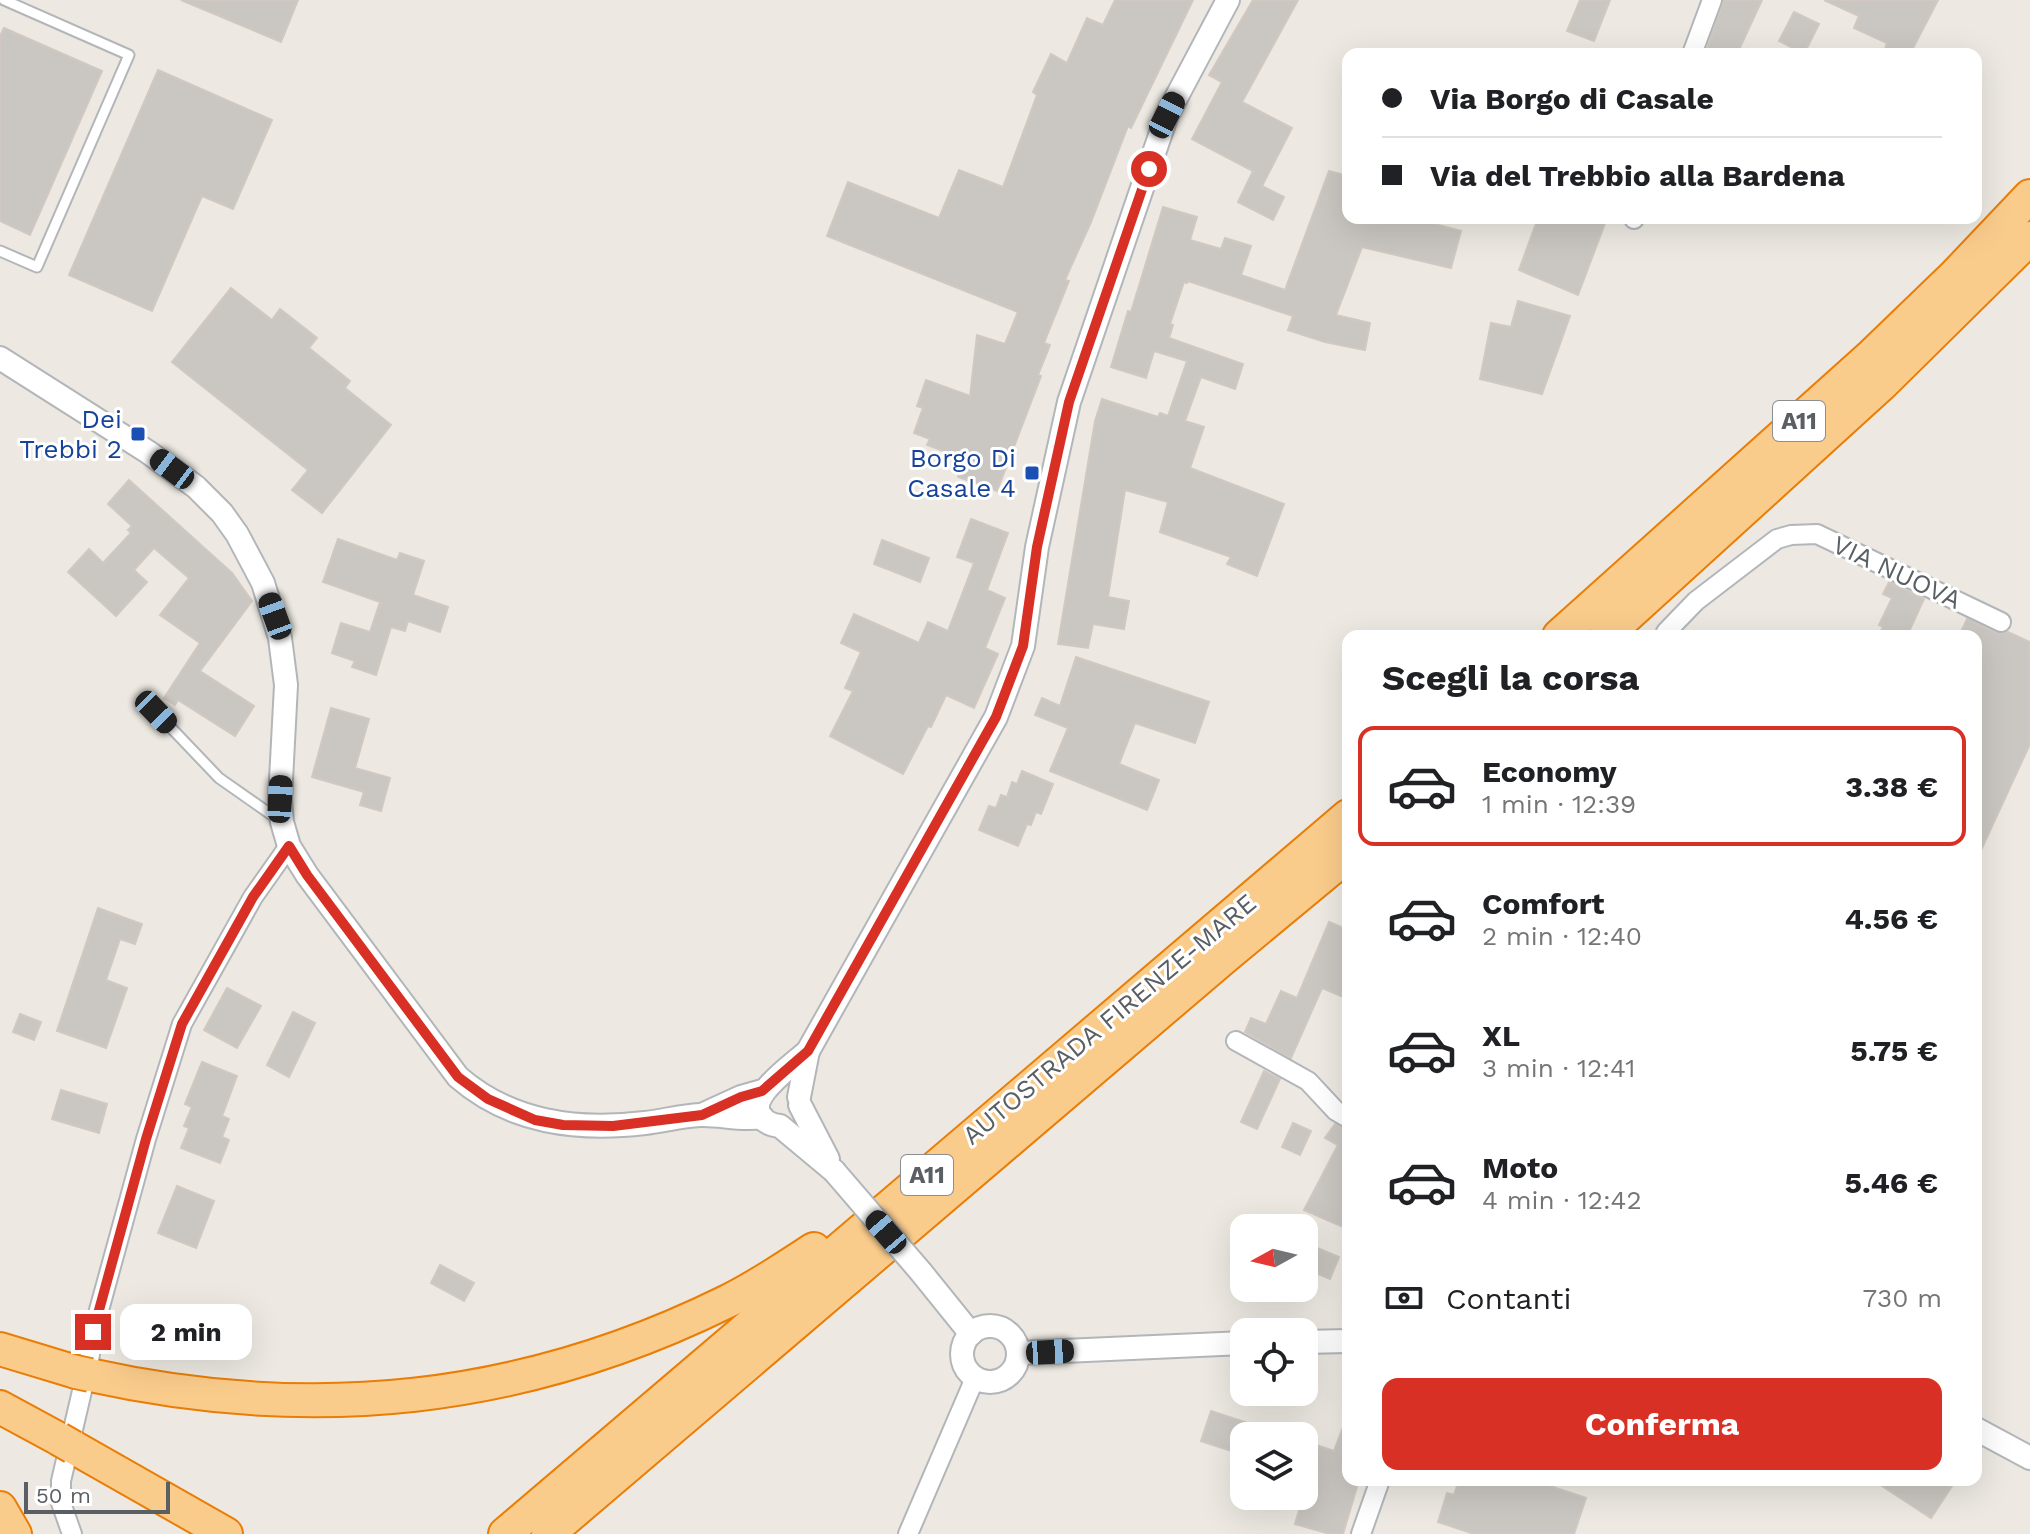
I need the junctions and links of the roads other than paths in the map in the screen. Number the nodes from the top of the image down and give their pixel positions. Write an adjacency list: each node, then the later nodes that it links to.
1 (4, 0): 7 (lane)
2 (1228, 0): 19 (street)
3 (1712, 0): 4 (street)
4 (1694, 48)
5 (2030, 196): 10 (highway, A11)
6 (2030, 238): 11 (highway, A11)
7 (0, 251)
8 (0, 358): 15 (street)
9 (2001, 622): 12 (street, VIA NUOVA)
10 (1566, 630)
11 (1612, 630)
12 (1668, 630)
13 (156, 712): 15 (lane)
14 (1342, 821): 26 (highway, AUTOSTRADA FIRENZE-MARE / A11)
15 (282, 822): 16 (street)
16 (289, 846): 23 (street); 40 (street)
17 (1342, 860): 43 (highway, AUTOSTRADA FIRENZE-MARE / A11)
18 (1236, 1041): 22 (street)
19 (808, 1051): 20 (street); 21 (street)
20 (767, 1088): 21 (street); 23 (street); 24 (street)
21 (799, 1101): 24 (street); 25 (street)
22 (1342, 1114)
23 (702, 1115): 24 (street)
24 (771, 1122): 25 (street)
25 (834, 1171): 27 (street, bridge)
26 (930, 1172): 31 (highway); 42 (highway, AUTOSTRADA FIRENZE-MARE / A11)
27 (971, 1334): 32 (street); 33 (street)
28 (1342, 1341): 29 (street)
29 (1318, 1342)
30 (1230, 1344): 32 (street)
31 (0, 1349)
32 (1019, 1353): 33 (street)
33 (975, 1378): 44 (street)
34 (0, 1407): 41 (highway)
35 (1982, 1432): 36 (street)
36 (2030, 1458)
37 (1378, 1486): 45 (street)
38 (0, 1508): 39 (highway)
39 (15, 1534)
40 (72, 1534)
41 (226, 1534)
42 (505, 1534)
43 (548, 1534)
44 (908, 1534)
45 (1361, 1534)

